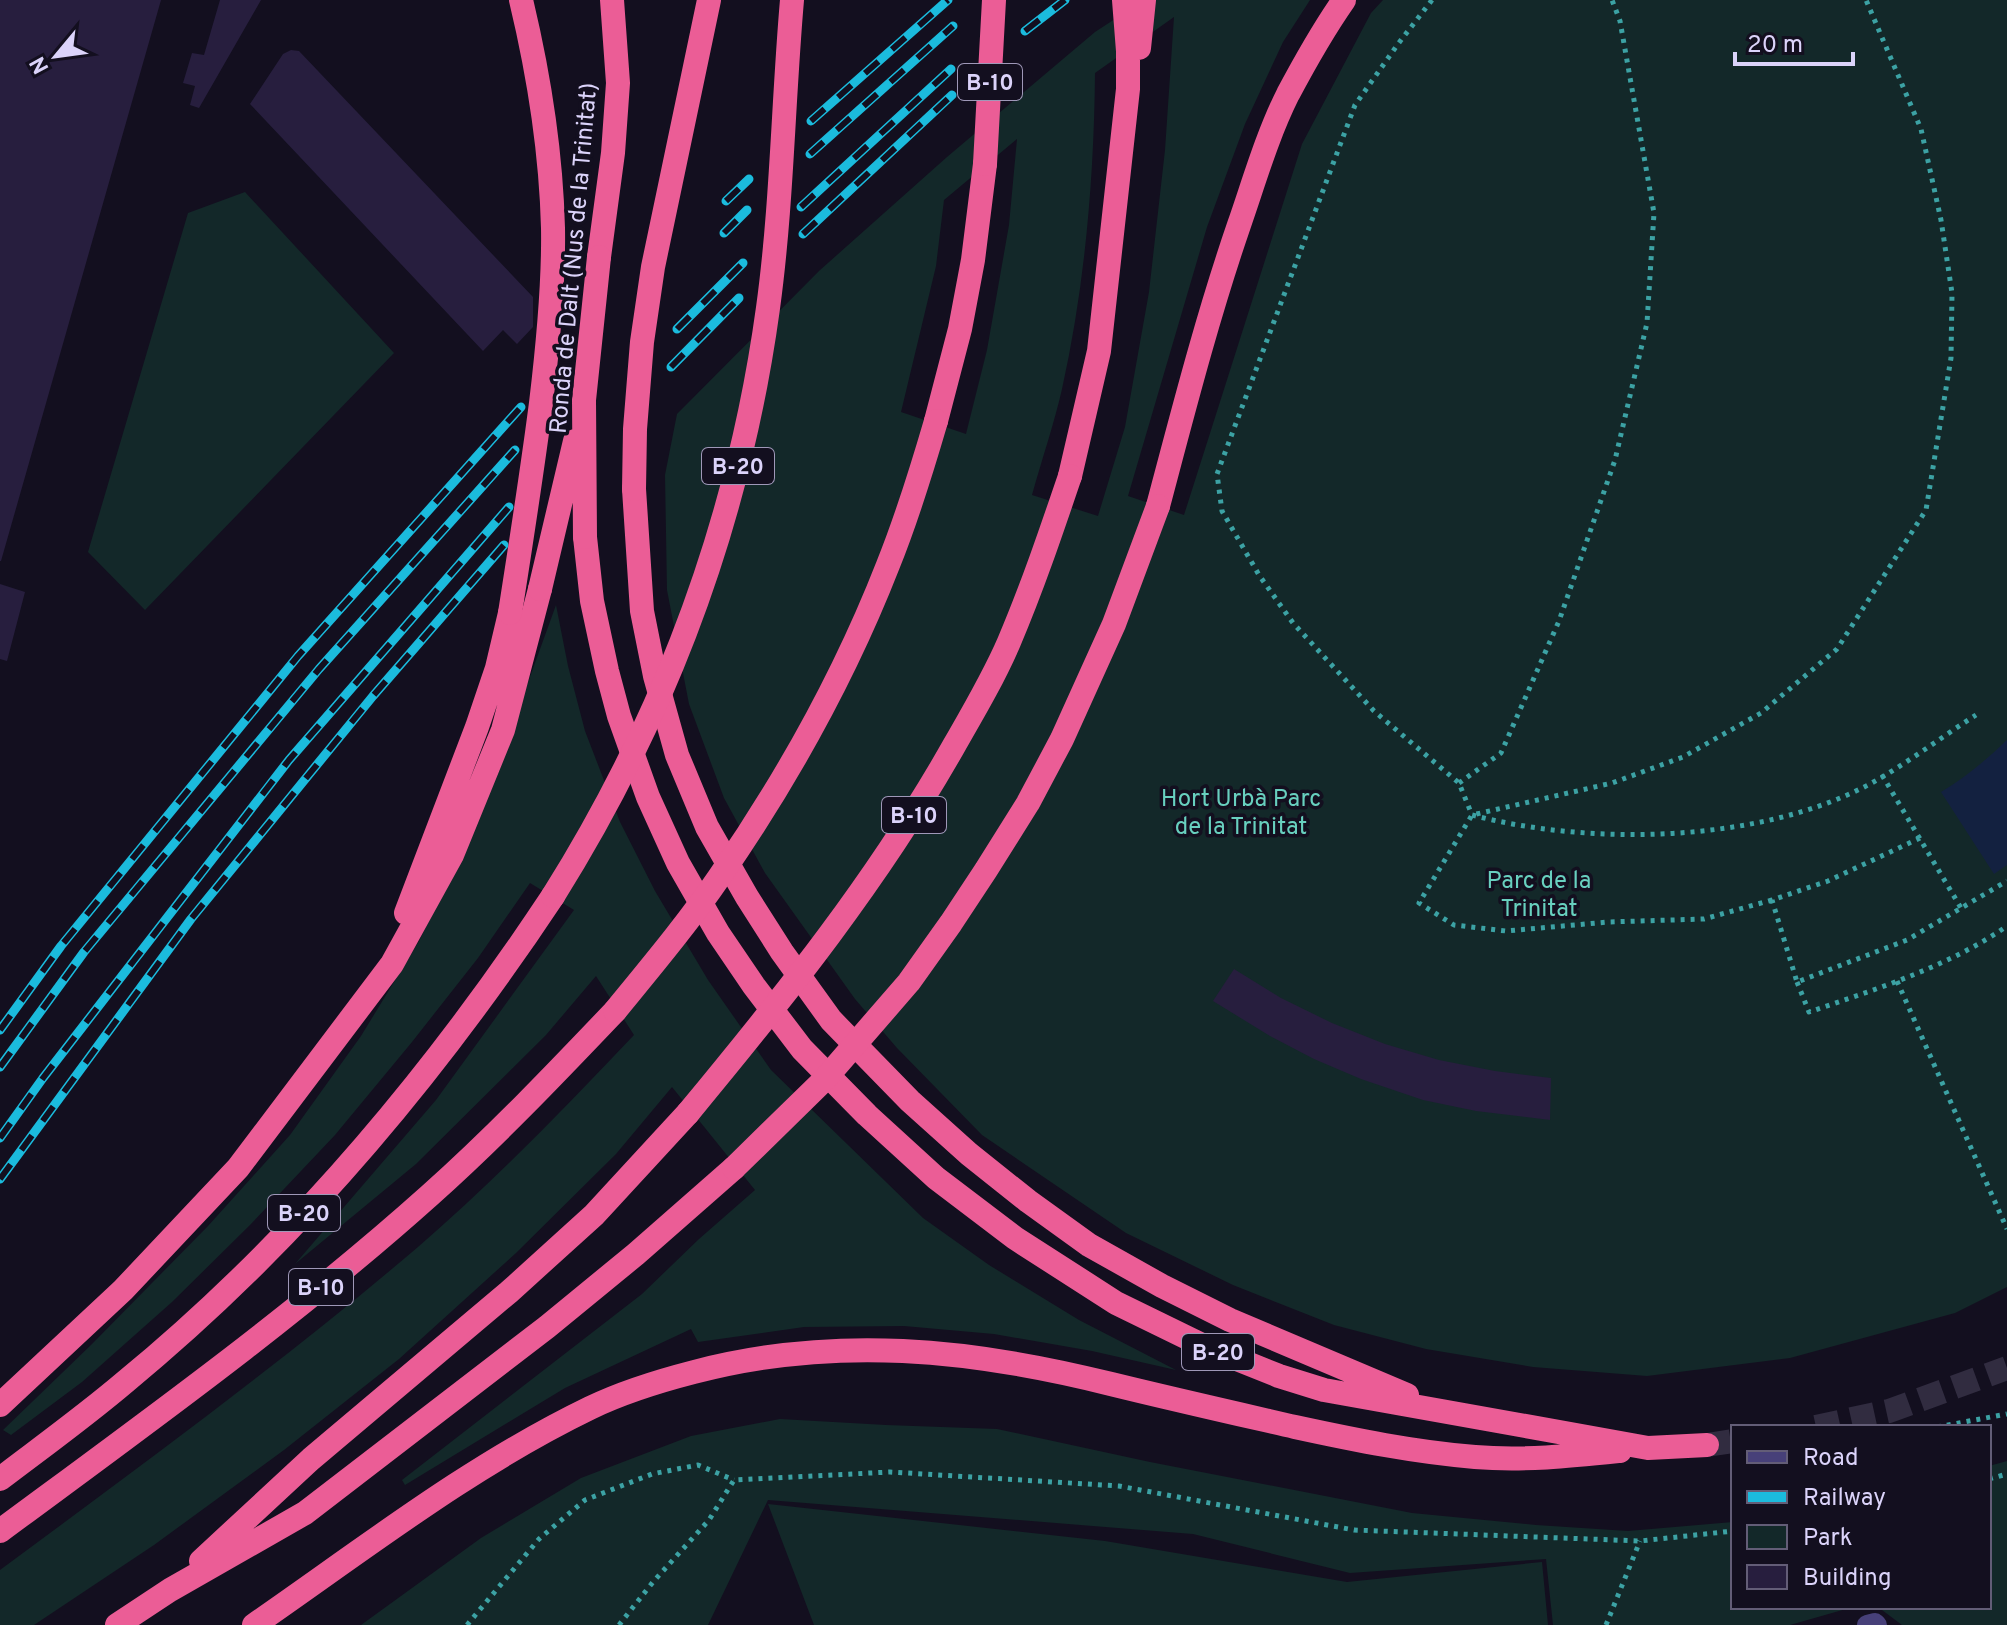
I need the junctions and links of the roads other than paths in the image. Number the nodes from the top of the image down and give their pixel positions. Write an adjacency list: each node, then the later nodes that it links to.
1 (521, 0): 13 (highway, bridge)
2 (612, 0): 12 (highway, Ronda de Dalt (Nus de la Trinitat) / B-20, bridge)
3 (701, 0): 11 (highway, bridge)
4 (709, 0): 11 (highway, bridge)
5 (792, 0): 18 (highway, B-20, bridge)
6 (994, 0): 19 (highway, B-10, bridge)
7 (1124, 0): 10 (highway)
8 (1144, 0): 10 (highway)
9 (1344, 0): 20 (highway, bridge)
10 (1134, 45): 20 (highway, B-10, bridge)
11 (694, 73): 15 (highway, bridge)
12 (584, 400): 13 (highway, bridge); 15 (highway, Ronda de Dalt (Nus de la Trinitat) / B-20, bridge)
13 (392, 964): 14 (highway)
14 (0, 1405)
15 (1443, 1411): 17 (highway, B-20)
16 (1707, 1445): 17 (highway, B-20)
17 (1648, 1448): 22 (highway)
18 (0, 1479)
19 (0, 1531)
20 (170, 1590): 21 (highway, B-10)
21 (117, 1625)
22 (254, 1625)
23 (1867, 1625): 24 (street)
24 (1877, 1625)

